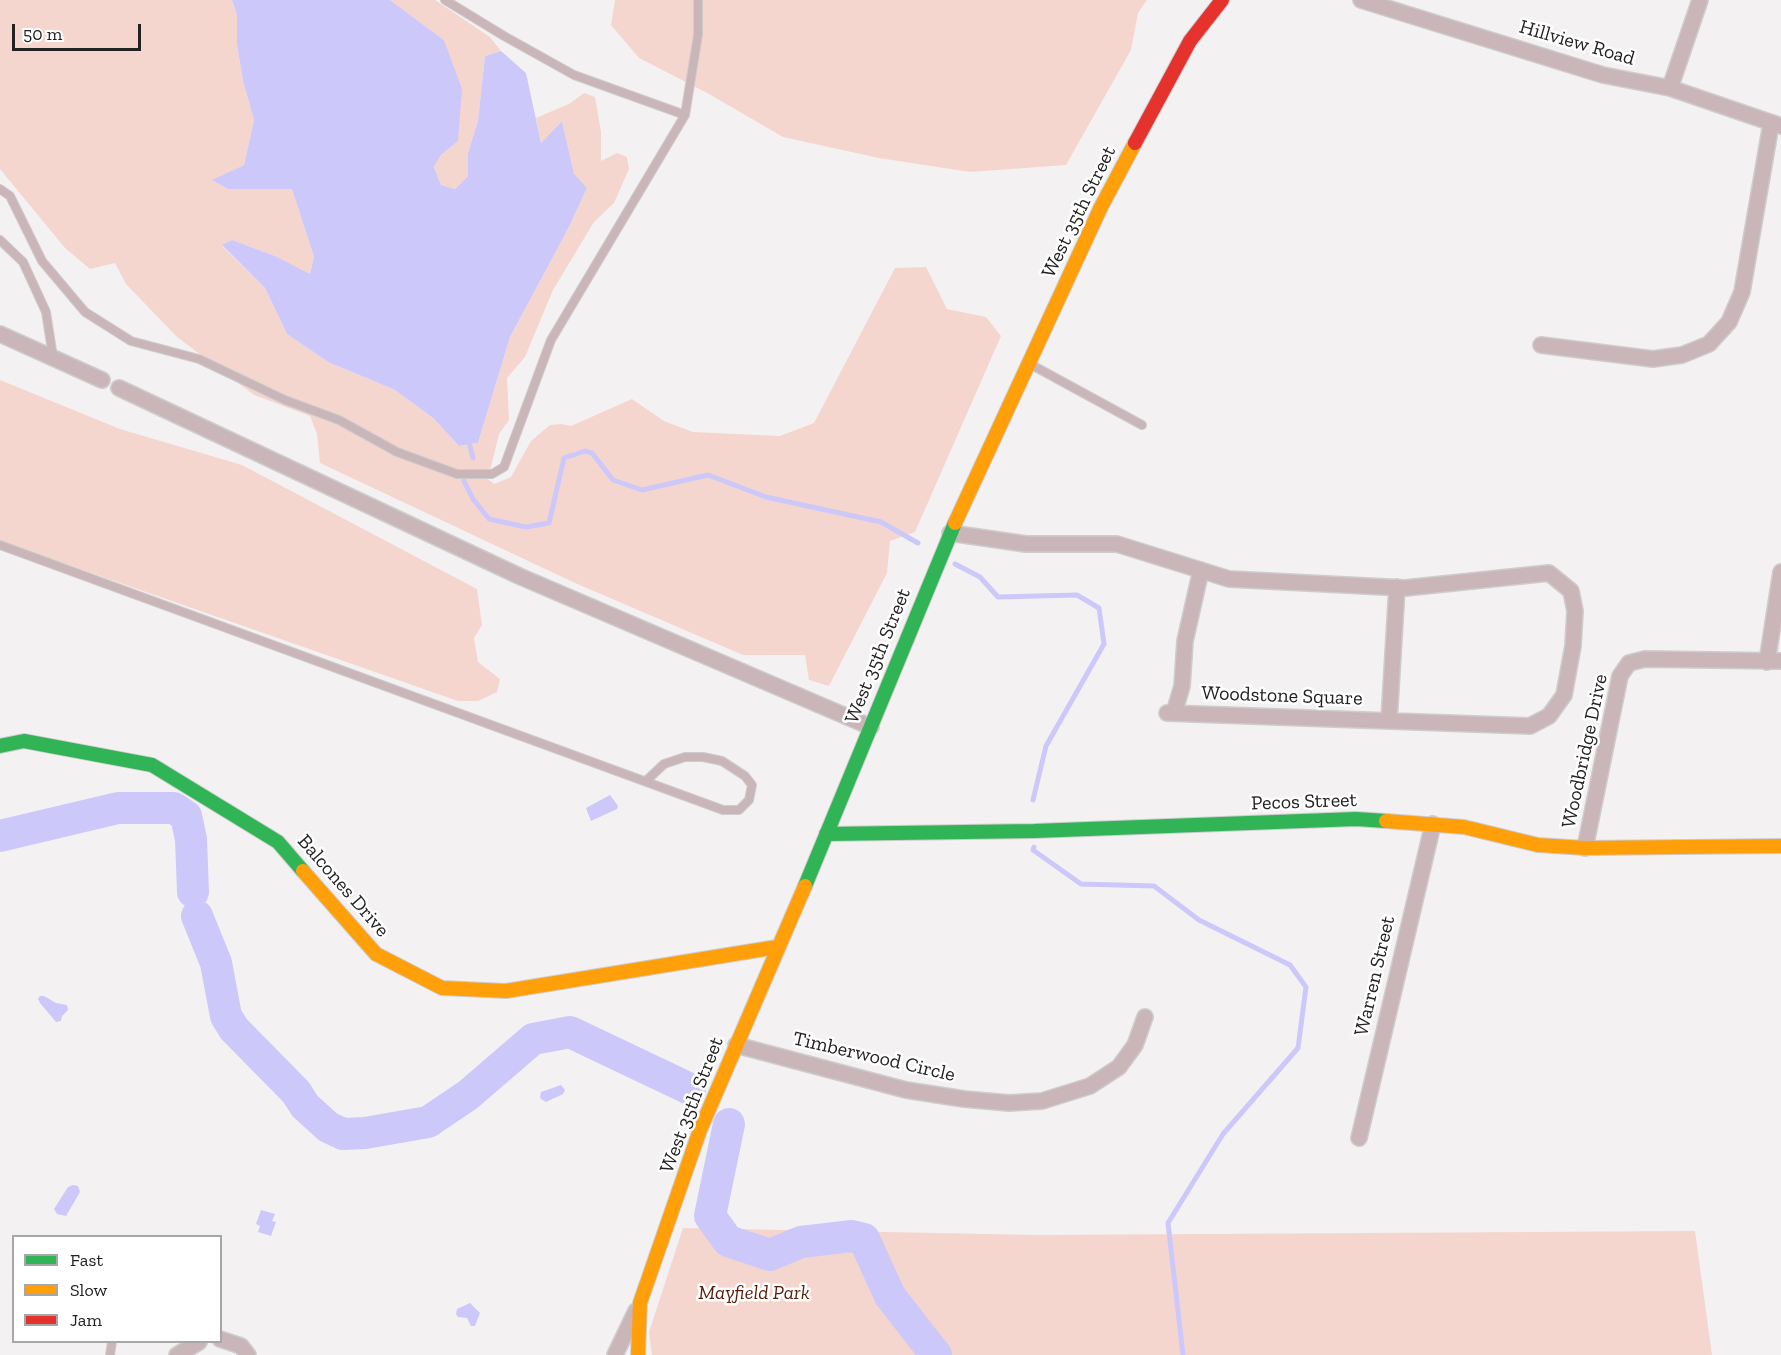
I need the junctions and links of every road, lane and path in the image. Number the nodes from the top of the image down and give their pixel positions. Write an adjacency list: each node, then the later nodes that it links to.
1 (445, 0): 7 (lane)
2 (698, 0): 7 (lane)
3 (1222, 0): 14 (street, West 35th Street)
4 (1361, 0): 6 (street, Hillview Road)
5 (1700, 0): 6 (street)
6 (1670, 88): 8 (street, Hillview Road)
7 (685, 115): 9 (lane)
8 (1776, 125): 12 (street)
9 (0, 189)
10 (0, 240): 13 (lane)
11 (0, 334): 13 (street)
12 (1540, 345)
13 (53, 358): 15 (street)
14 (1028, 364): 17 (lane); 18 (street, West 35th Street)
15 (102, 380)
16 (119, 388): 25 (street)
17 (1142, 425)
18 (950, 533): 20 (street, Woodstone Square); 25 (street, West 35th Street)
19 (0, 544): 27 (lane)
20 (1201, 570): 22 (street, Woodstone Square); 24 (street, Woodstone Square)
21 (1781, 572): 23 (street)
22 (1397, 587): 24 (street, Woodstone Square); 24 (street, Woodstone Square)
23 (1774, 662): 31 (street, Woodbridge Drive)
24 (1389, 721)
25 (870, 727): 29 (street, West 35th Street)
26 (0, 746): 32 (street, Balcones Drive)
27 (646, 781): 27 (lane)
28 (1433, 824): 29 (street, Pecos Street); 31 (street, Pecos Street); 35 (street, Warren Street)
29 (826, 834): 32 (street, West 35th Street)
30 (1781, 846): 31 (street, Pecos Street)
31 (1585, 848)
32 (777, 947): 34 (street, West 35th Street)
33 (1145, 1017): 34 (street, Timberwood Circle)
34 (736, 1044): 36 (street, West 35th Street)
35 (1359, 1137)
36 (640, 1303): 41 (street); 42 (street, West 35th Street)
37 (222, 1341): 40 (street)
38 (194, 1343): 39 (street)
39 (177, 1349)
40 (248, 1355)
41 (615, 1355)
42 (638, 1355)

